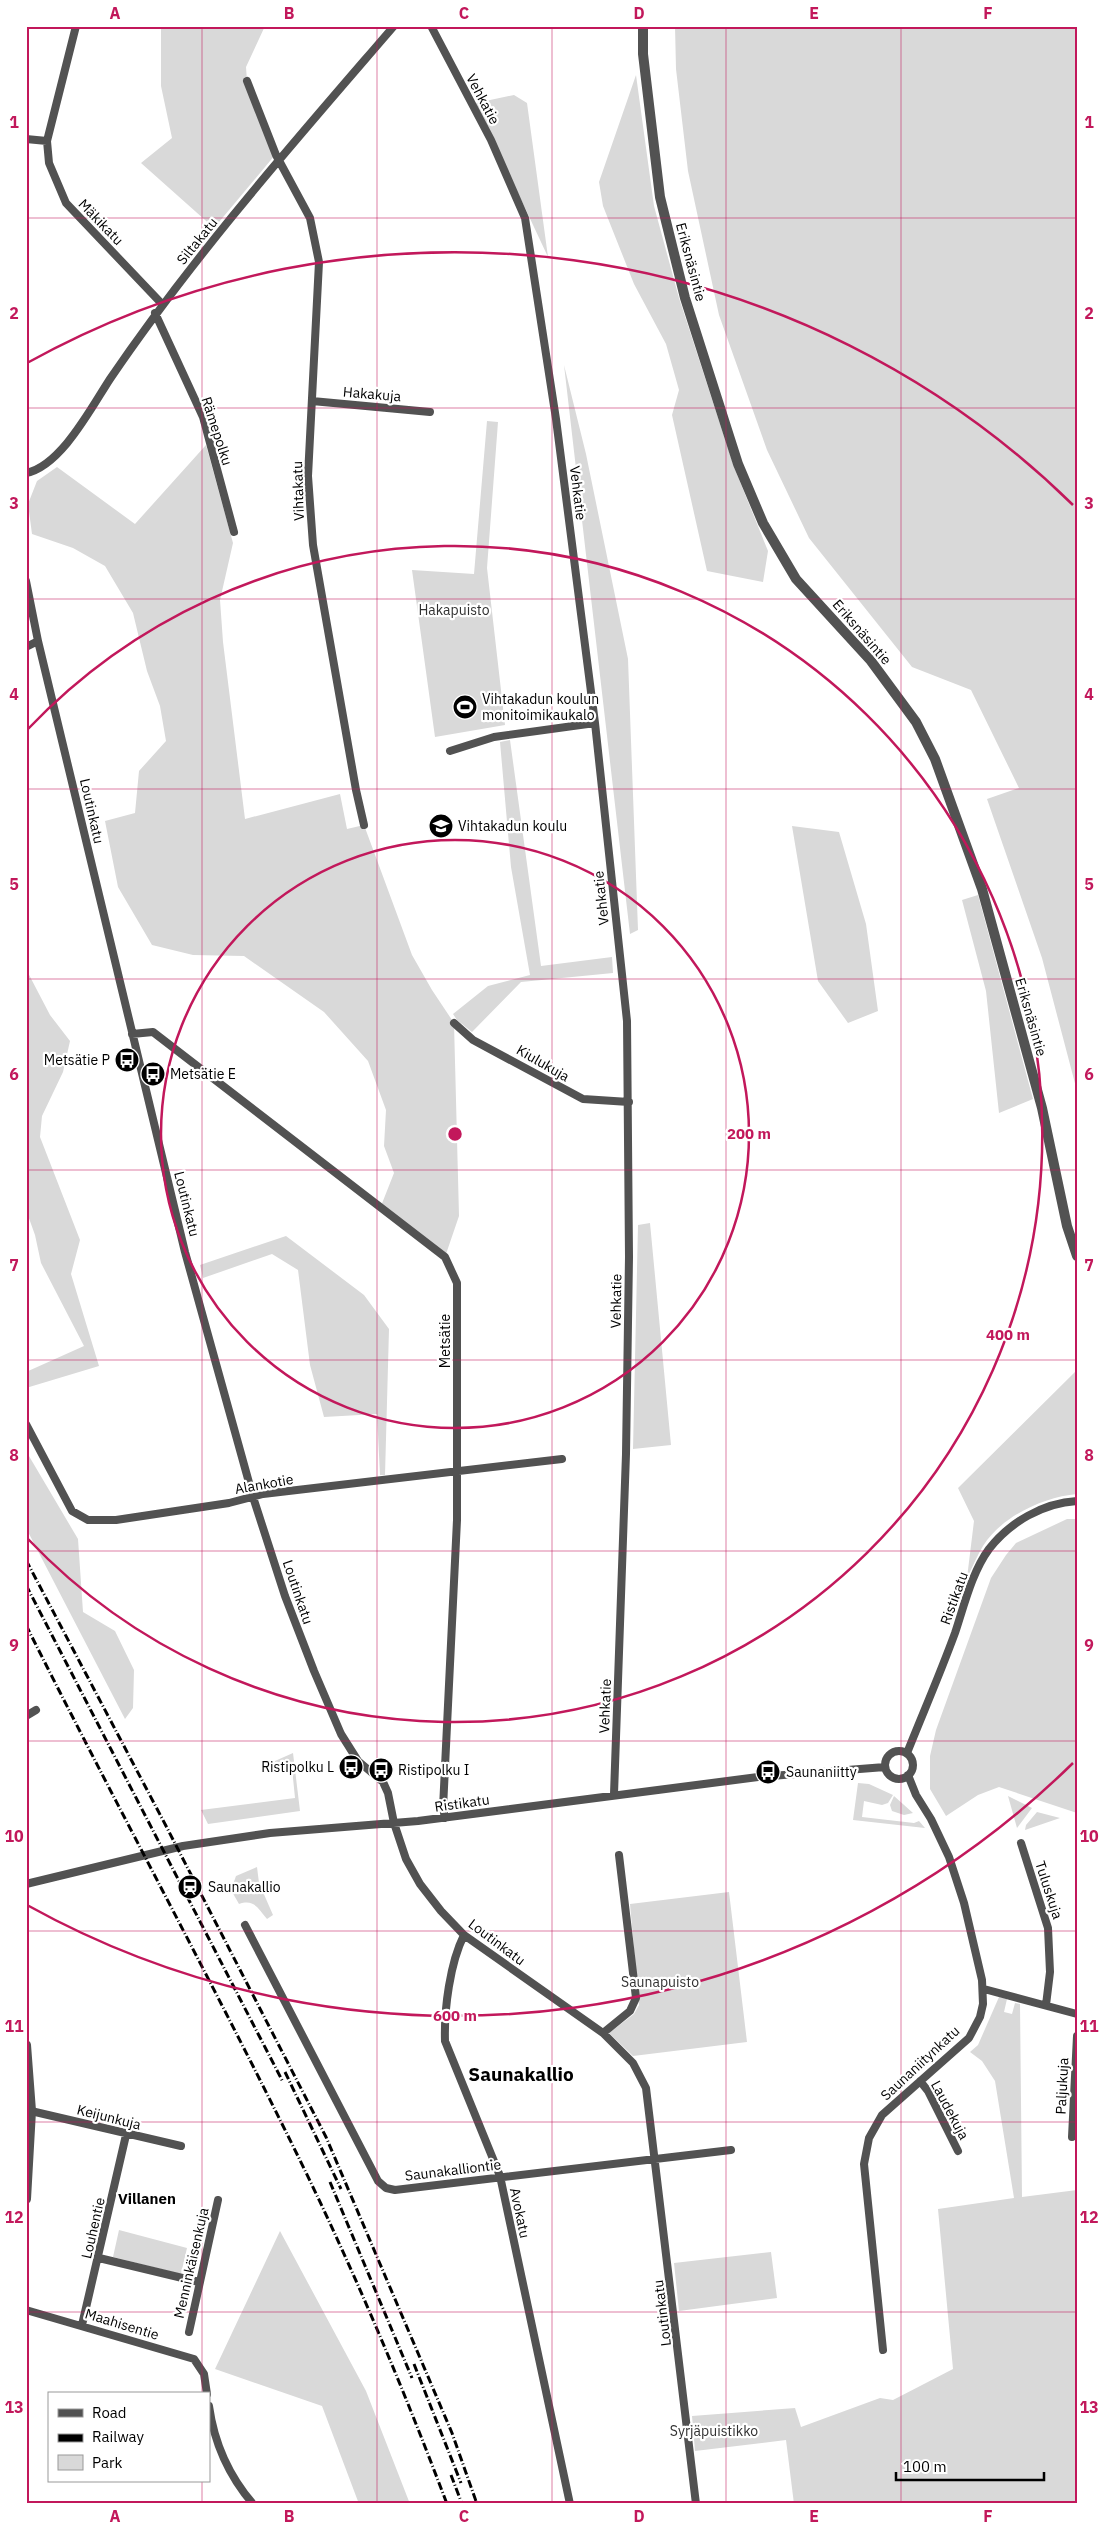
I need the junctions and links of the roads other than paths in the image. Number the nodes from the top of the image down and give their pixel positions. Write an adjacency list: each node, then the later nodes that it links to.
1 (76, 26): 7 (street, Mäkikatu)
2 (394, 26): 8 (street, Siltakatu)
3 (431, 26): 18 (street, Vehkatie)
4 (643, 26): 24 (street, Eriksnäsintie)
5 (247, 81): 8 (street, Vihtakatu)
6 (26, 139): 7 (street)
7 (47, 141): 9 (street, Mäkikatu)
8 (278, 160): 9 (street, Siltakatu); 11 (street, Vihtakatu)
9 (162, 304): 10 (street, Siltakatu)
10 (155, 313): 13 (street, Siltakatu); 14 (street, Rämepolku)
11 (312, 402): 12 (street, Hakakuja); 20 (street, Vihtakatu)
12 (430, 412)
13 (26, 473)
14 (234, 532)
15 (26, 581): 16 (street, Loutinkatu)
16 (38, 641): 17 (street); 22 (street, Loutinkatu)
17 (26, 647)
18 (595, 723): 19 (street); 23 (street, Vehkatie)
19 (450, 751)
20 (364, 825)
21 (454, 1022): 23 (street, Kiulukuja)
22 (132, 1034): 27 (street, Metsätie); 28 (street, Loutinkatu)
23 (629, 1102): 35 (street, Vehkatie)
24 (1077, 1256)
25 (26, 1424): 28 (street, Alankotie)
26 (562, 1459): 27 (street, Alankotie)
27 (457, 1471): 28 (street, Alankotie); 36 (street, Metsätie)
28 (253, 1497): 37 (street, Loutinkatu)
29 (1077, 1501): 32 (street, Ristikatu)
30 (36, 1710): 31 (street)
31 (26, 1716)
32 (907, 1754): 33 (street); 34 (street)
33 (885, 1767): 34 (street); 35 (street, Ristikatu)
34 (908, 1775): 43 (street, Saunaniitynkatu)
35 (614, 1794): 36 (street, Ristikatu)
36 (445, 1818): 37 (street, Ristikatu)
37 (394, 1823): 40 (street, Ristikatu); 42 (street, Loutinkatu)
38 (1021, 1843): 44 (street, Tuluskuja)
39 (619, 1855): 46 (street)
40 (26, 1884)
41 (246, 1925): 57 (street, Saunakalliontie)
42 (464, 1935): 46 (street, Loutinkatu); 57 (street, Avokatu)
43 (984, 1989): 44 (street); 49 (street, Saunaniitynkatu)
44 (1046, 2004): 45 (street)
45 (1077, 2014)
46 (603, 2033): 56 (street, Loutinkatu)
47 (1077, 2036): 52 (street, Paljukuja)
48 (26, 2045): 50 (street)
49 (920, 2081): 55 (street, Laudekuja); 65 (street, Saunaniitynkatu)
50 (31, 2111): 51 (street, Keijunkuja); 58 (street)
51 (126, 2135): 53 (street, Keijunkuja); 60 (street, Louhentie)
52 (1072, 2137)
53 (181, 2146)
54 (731, 2150): 56 (street, Saunakalliontie)
55 (958, 2151)
56 (656, 2159): 57 (street, Saunakalliontie); 70 (street, Loutinkatu)
57 (500, 2176): 69 (street, Avokatu)
58 (26, 2199)
59 (218, 2200): 61 (street, Menninkäisenkuja)
60 (99, 2258): 61 (street); 63 (street, Louhentie)
61 (199, 2282): 64 (street, Menninkäisenkuja)
62 (26, 2310): 63 (street, Maahisentie)
63 (82, 2325): 66 (street, Maahisentie)
64 (188, 2332)
65 (883, 2350)
66 (207, 2392)
67 (210, 2415): 68 (street)
68 (253, 2504)
69 (570, 2504)
70 (696, 2504)

